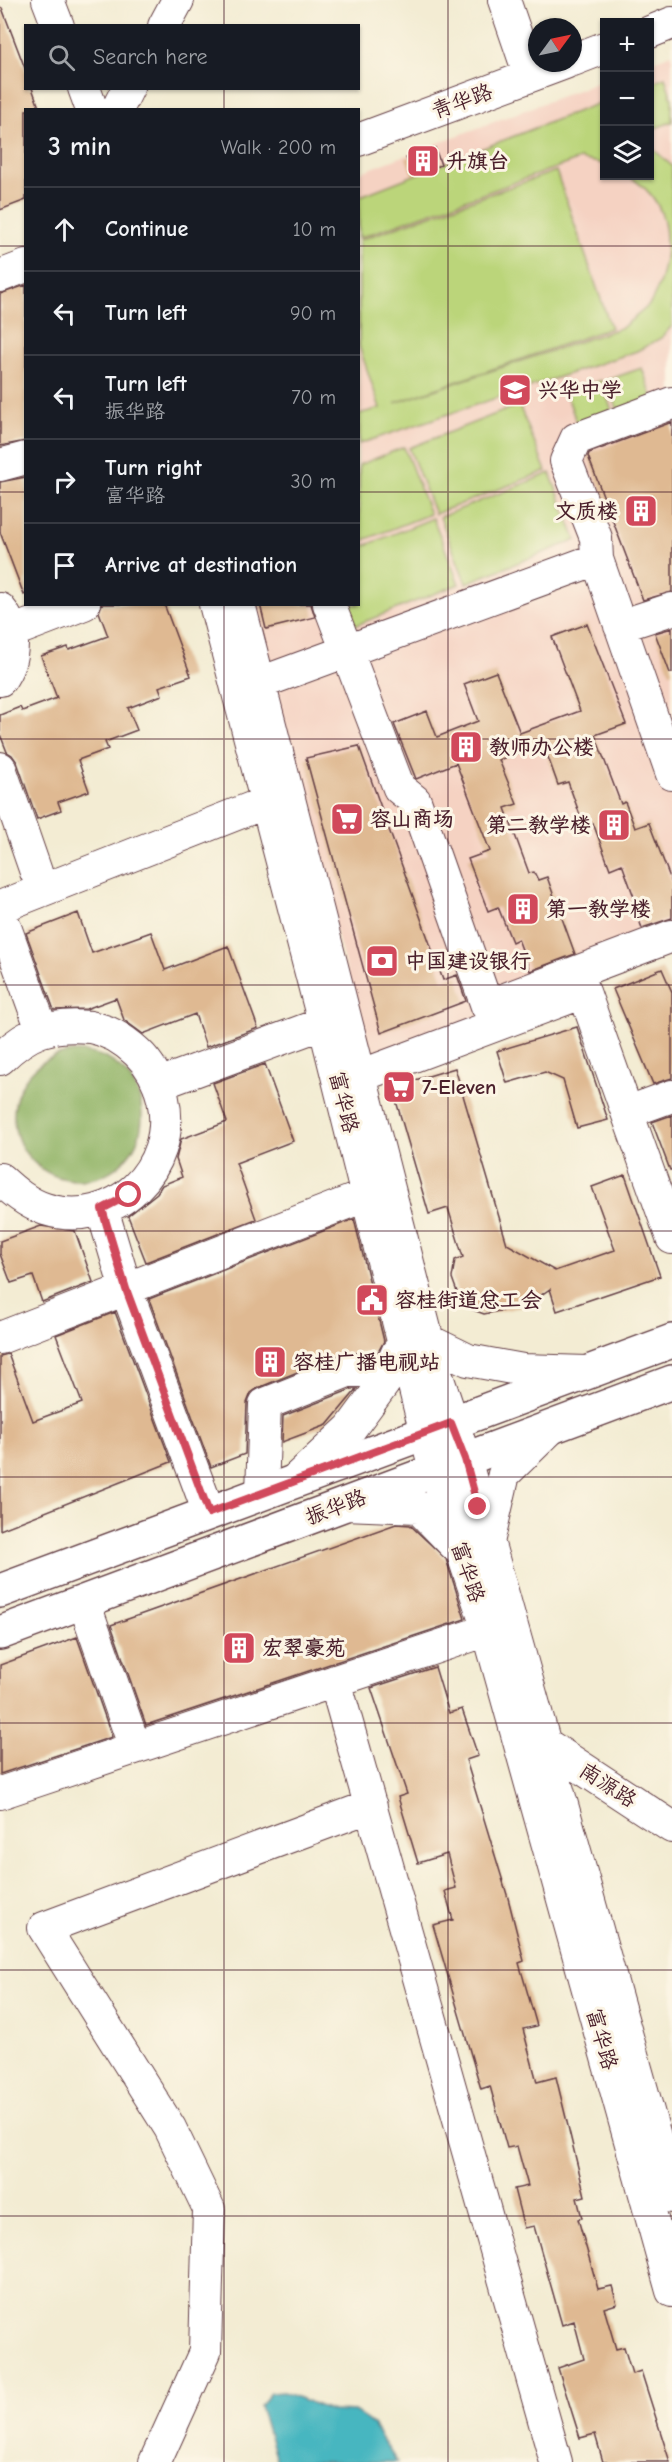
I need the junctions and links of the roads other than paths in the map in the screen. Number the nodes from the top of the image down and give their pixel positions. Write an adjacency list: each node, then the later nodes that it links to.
1 (48, 0): 5 (street)
2 (178, 0): 6 (street)
3 (504, 0): 11 (street)
4 (672, 23): 7 (street)
5 (57, 24)
6 (165, 24)
7 (654, 30)
8 (600, 50): 9 (street)
9 (582, 57)
10 (541, 72): 11 (street, 青华路)
11 (530, 76): 16 (street, 青华路)
12 (85, 90): 14 (street)
13 (127, 90): 15 (street)
14 (91, 108)
15 (118, 108)
16 (360, 139)
17 (24, 267): 18 (street)
18 (0, 276)
19 (672, 403): 22 (street)
20 (24, 459): 21 (street)
21 (0, 465)
22 (597, 559): 29 (street); 30 (street)
23 (74, 606): 28 (street)
24 (216, 606): 35 (street, 富华路)
25 (239, 606): 32 (street, 富华路)
26 (330, 606): 30 (street)
27 (672, 609): 29 (street)
28 (6, 620): 31 (street)
29 (620, 626): 34 (street)
30 (346, 651): 32 (street); 40 (street)
31 (0, 680)
32 (260, 683): 44 (street, 富华路)
33 (0, 768): 36 (street)
34 (672, 774)
35 (265, 794): 36 (street); 38 (street); 41 (street, 富华路)
36 (36, 872): 37 (street)
37 (0, 886)
38 (0, 907)
39 (0, 913): 42 (street)
40 (672, 936)
41 (324, 1023): 45 (street); 49 (street, 富华路)
42 (42, 1030): 43 (street); 45 (street)
43 (0, 1059)
44 (360, 1076): 47 (street); 54 (street, 富华路)
45 (159, 1084): 50 (street)
46 (672, 1096): 47 (street)
47 (628, 1112): 51 (street)
48 (0, 1179): 50 (street)
49 (367, 1195): 52 (street); 54 (street, 富华路)
50 (102, 1209): 52 (street)
51 (672, 1238)
52 (126, 1289): 53 (street); 65 (street)
53 (0, 1338)
54 (415, 1339): 56 (street); 57 (street); 60 (street, 富华路)
55 (672, 1341): 57 (main road, 振华路)
56 (390, 1370): 62 (street); 63 (street)
57 (588, 1372): 60 (main road, 振华路)
58 (672, 1382): 59 (main road, 振华路)
59 (552, 1426): 61 (main road, 振华路); 66 (street)
60 (439, 1427): 61 (street, 富华路); 62 (main road, 振华路)
61 (450, 1465): 64 (main road, 振华路); 66 (street, 富华路)
62 (294, 1481): 63 (main road, 振华路)
63 (262, 1493): 65 (main road, 振华路)
64 (344, 1504): 66 (street); 68 (main road, 振华路)
65 (209, 1513): 67 (main road, 振华路)
66 (475, 1547): 69 (street, 富华路); 72 (street, 富华路)
67 (0, 1591)
68 (84, 1602): 70 (main road, 振华路); 73 (street)
69 (488, 1630): 71 (street); 78 (street, 富华路)
70 (0, 1633)
71 (335, 1681): 73 (street); 75 (street)
72 (544, 1743): 76 (street, 南源路); 77 (street, 富华路)
73 (135, 1748): 74 (street)
74 (0, 1793)
75 (371, 1806): 79 (street); 80 (street)
76 (672, 1827)
77 (672, 2197)
78 (672, 2291)
79 (155, 2462)
80 (556, 2462)

